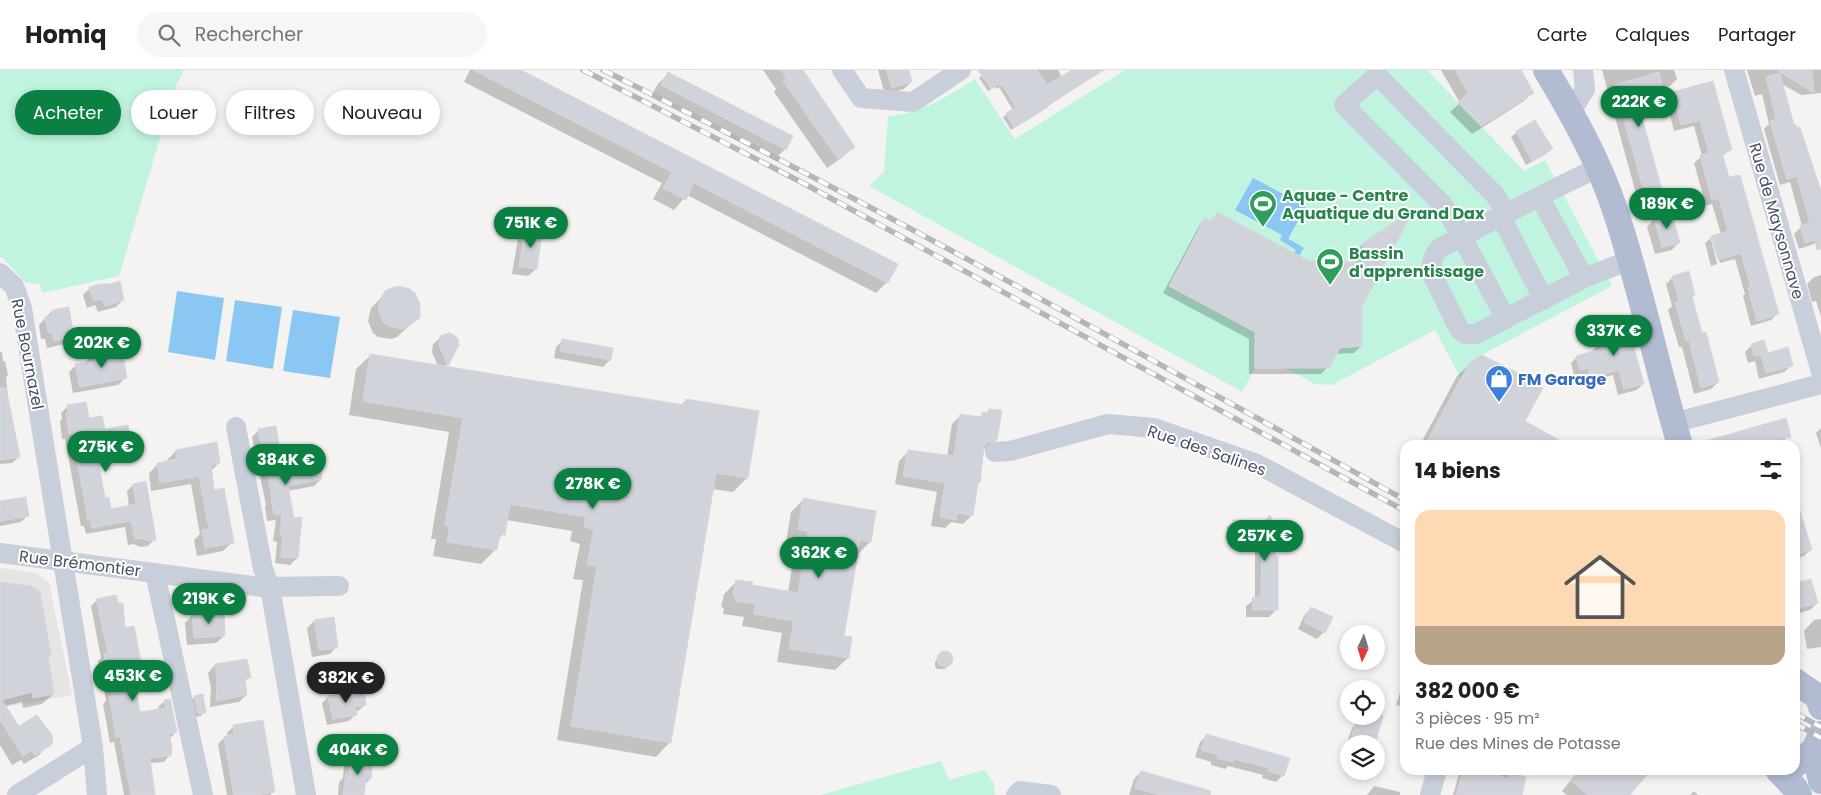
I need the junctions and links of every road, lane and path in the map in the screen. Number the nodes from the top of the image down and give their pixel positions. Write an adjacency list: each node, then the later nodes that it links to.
1 (842, 70): 2 (street)
2 (961, 70)
3 (1546, 70): 6 (main road)
4 (1583, 70): 6 (street)
5 (1734, 70): 16 (street, Rue de Maysonnave)
6 (1571, 112): 7 (main road)
7 (1597, 168): 8 (street); 11 (main road)
8 (1540, 198): 9 (street); 13 (street)
9 (1504, 216): 10 (street); 10 (street); 14 (street)
10 (1462, 237): 15 (street); 15 (street)
11 (1630, 260): 13 (street); 19 (main road)
12 (0, 273): 23 (street, Rue Bournazel)
13 (1584, 278): 14 (street)
14 (1544, 300): 15 (street)
15 (1506, 319)
16 (1821, 372)
17 (1821, 384): 19 (street)
18 (236, 427): 26 (street)
19 (1677, 434)
20 (995, 452): 21 (street, Rue des Salines)
21 (1400, 540)
22 (0, 553): 23 (street, Rue Brémontier)
23 (62, 561): 24 (street, Rue Brémontier); 29 (street, Rue Bournazel)
24 (155, 573): 26 (street, Rue Brémontier); 37 (street)
25 (339, 586): 26 (street, Rue Brémontier)
26 (270, 587): 38 (street)
27 (1800, 685): 28 (main road)
28 (1820, 700)
29 (93, 747): 35 (street); 36 (street, Rue Bournazel)
30 (1810, 750): 33 (main road)
31 (1436, 775): 40 (street)
32 (1783, 775): 41 (main road)
33 (1821, 781)
34 (1018, 793): 39 (street)
35 (17, 795)
36 (97, 795)
37 (203, 795)
38 (306, 795)
39 (1051, 795)
40 (1430, 795)
41 (1799, 795)

